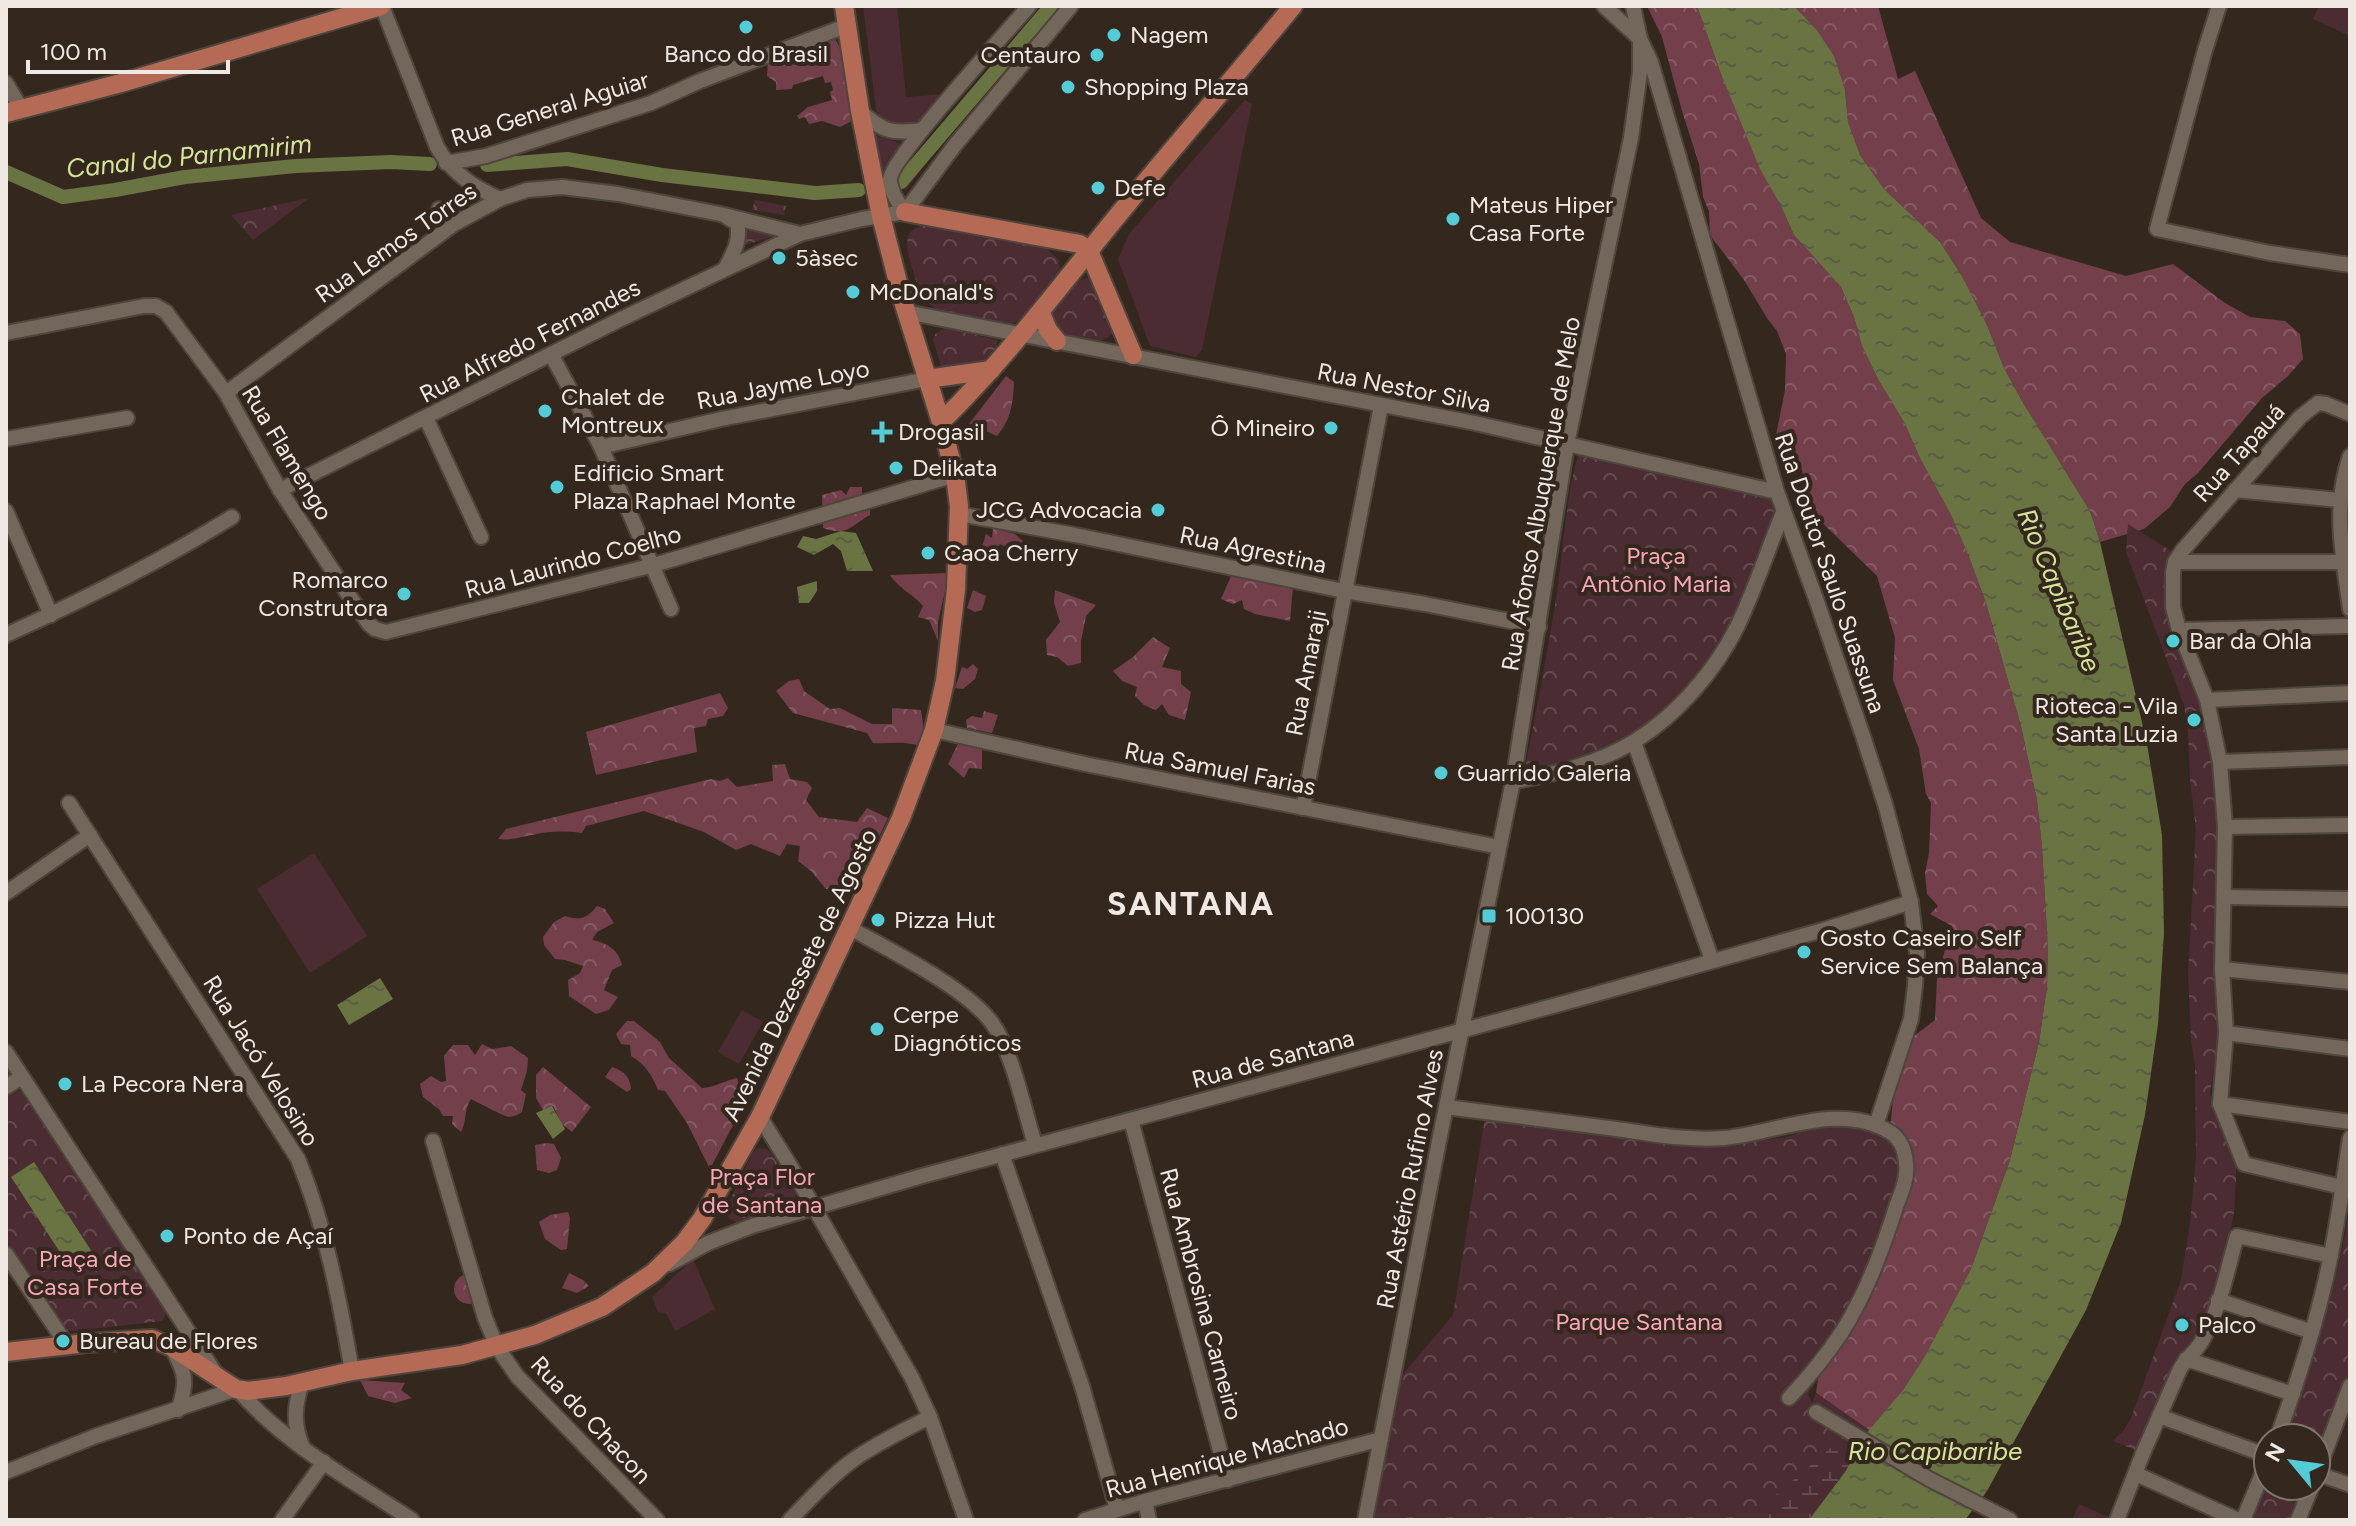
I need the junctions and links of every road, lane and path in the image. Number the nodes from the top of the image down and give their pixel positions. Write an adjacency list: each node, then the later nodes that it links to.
1 (382, 6): 13 (main road); 15 (street)
2 (844, 6): 9 (main road, Avenida Dezessete de Agosto)
3 (1029, 6): 14 (street)
4 (1071, 6): 17 (street)
5 (1293, 6): 24 (main road)
6 (1604, 6): 10 (street)
7 (1633, 6): 10 (street, Rua Afonso Albuquerque de Melo)
8 (2219, 6): 25 (street)
9 (846, 26): 12 (main road, Avenida Dezessete de Agosto); 15 (street, Rua General Aguiar)
10 (1640, 39): 44 (street, Rua Afonso Albuquerque de Melo); 50 (street, Rua Doutor Saulo Suassuna)
11 (6, 83): 13 (street)
12 (860, 111): 14 (street); 20 (main road, Avenida Dezessete de Agosto)
13 (14, 112)
14 (922, 130): 17 (street)
15 (446, 163): 16 (street)
16 (500, 199): 19 (street, Rua Lemos Torres); 21 (street, Rua Lemos Torres)
17 (909, 205): 20 (street, Rua Alfredo Fernandes); 23 (main road)
18 (439, 209): 21 (street)
19 (720, 214): 22 (street, Rua Lemos Torres); 26 (street)
20 (881, 216): 22 (street, Rua Alfredo Fernandes); 28 (main road, Avenida Dezessete de Agosto)
21 (454, 224): 37 (street, Rua Lemos Torres)
22 (800, 234): 26 (street, Rua Alfredo Fernandes)
23 (1055, 240): 24 (main road); 27 (main road)
24 (1089, 251): 27 (main road); 34 (main road)
25 (2350, 265)
26 (726, 267): 33 (street, Rua Alfredo Fernandes)
27 (1069, 277): 29 (main road)
28 (906, 312): 31 (street, Rua Nestor Silva); 36 (main road, Avenida Dezessete de Agosto)
29 (1041, 313): 31 (main road); 32 (main road)
30 (6, 333): 37 (street, Rua Flamengo)
31 (1021, 335): 32 (street, Rua Nestor Silva); 35 (main road)
32 (1057, 341): 34 (street, Rua Nestor Silva)
33 (551, 354): 41 (street, Rua Alfredo Fernandes); 45 (street)
34 (1133, 355): 38 (street, Rua Nestor Silva)
35 (991, 370): 36 (main road); 42 (main road)
36 (927, 379): 42 (main road, Avenida Dezessete de Agosto); 45 (street, Rua Jayme Loyo)
37 (226, 393): 48 (street, Rua Flamengo)
38 (1381, 406): 44 (street, Rua Nestor Silva); 60 (street, Rua Amaraji)
39 (2350, 414): 49 (street, Rua Tapauá)
40 (127, 418): 43 (street)
41 (426, 418): 48 (street, Rua Alfredo Fernandes); 56 (street)
42 (941, 422): 47 (main road, Avenida Dezessete de Agosto)
43 (6, 439)
44 (1567, 444): 50 (street, Rua Nestor Silva); 65 (street, Rua Afonso Albuquerque de Melo)
45 (601, 447): 59 (street)
46 (2350, 456): 51 (street)
47 (955, 475): 54 (main road, Avenida Dezessete de Agosto); 59 (street, Rua Laurindo Coelho)
48 (280, 490): 67 (street, Rua Flamengo)
49 (2235, 490): 51 (street); 57 (street, Rua Tapauá)
50 (1777, 492): 53 (street, Rua Doutor Saulo Suassuna)
51 (2339, 500): 58 (street)
52 (6, 511): 63 (street)
53 (1783, 513): 72 (street); 85 (street, Rua Doutor Saulo Suassuna)
54 (959, 514): 60 (street, Rua Agrestina); 71 (main road, Avenida Dezessete de Agosto)
55 (232, 517): 63 (street)
56 (481, 537)
57 (2175, 562): 58 (street); 66 (street)
58 (2344, 562): 62 (street)
59 (654, 565): 61 (street); 67 (street, Rua Laurindo Coelho)
60 (1344, 591): 65 (street, Rua Agrestina); 77 (street, Rua Amaraji)
61 (671, 609)
62 (2350, 609)
63 (51, 615): 68 (street)
64 (2350, 626): 66 (street)
65 (1539, 627): 75 (street, Rua Afonso Albuquerque de Melo)
66 (2179, 630): 70 (street)
67 (386, 632)
68 (6, 635)
69 (2350, 693): 70 (street)
70 (2207, 700): 74 (street)
71 (934, 730): 77 (street, Rua Samuel Farias); 86 (main road, Avenida Dezessete de Agosto)
72 (1634, 742): 75 (street); 87 (street)
73 (2350, 757): 74 (street)
74 (2220, 762): 79 (street)
75 (1513, 781): 81 (street, Rua Afonso Albuquerque de Melo)
76 (69, 803): 80 (street, Rua Jacó Velosino)
77 (1303, 808): 81 (street, Rua Samuel Farias)
78 (2350, 825): 79 (street)
79 (2225, 827): 83 (street)
80 (90, 835): 82 (street); 118 (street, Rua Jacó Velosino)
81 (1499, 847): 90 (street, Rua Astério Rufino Alves)
82 (6, 893)
83 (2224, 897): 84 (street); 88 (street)
84 (2350, 899)
85 (1911, 902): 87 (street, Rua de Santana); 101 (street, Rua Doutor Saulo Suassuna)
86 (850, 928): 98 (main road, Avenida Dezessete de Agosto); 104 (street)
87 (1712, 960): 90 (street, Rua de Santana)
88 (2222, 969): 89 (street); 91 (street)
89 (2350, 982)
90 (1462, 1030): 97 (street, Rua Astério Rufino Alves); 99 (street, Rua de Santana)
91 (2226, 1033): 92 (street); 96 (street)
92 (2350, 1049)
93 (6, 1052): 94 (street)
94 (22, 1077): 95 (street); 119 (street)
95 (6, 1087)
96 (2220, 1104): 100 (street); 106 (street)
97 (1446, 1107): 101 (street); 131 (street, Rua Astério Rufino Alves)
98 (760, 1117): 107 (street); 110 (main road, Avenida Dezessete de Agosto)
99 (1131, 1120): 104 (street, Rua de Santana); 138 (street, Rua Ambrosina Carneiro)
100 (2350, 1122)
101 (1876, 1125): 124 (street)
102 (2350, 1138): 106 (street)
103 (433, 1141): 115 (street, Rua do Chacon)
104 (1035, 1144): 105 (street, Rua de Santana)
105 (1002, 1154): 107 (street, Rua de Santana); 141 (street)
106 (2342, 1187): 109 (street)
107 (813, 1208): 110 (street, Rua de Santana); 129 (street)
108 (6, 1254): 113 (street)
109 (2331, 1256): 111 (street); 112 (street)
110 (653, 1273): 115 (main road, Avenida Dezessete de Agosto)
111 (2218, 1300): 112 (street); 117 (street)
112 (2312, 1332): 123 (street)
113 (67, 1345): 114 (main road); 116 (main road)
114 (172, 1347): 119 (main road); 125 (street)
115 (497, 1347): 118 (main road, Avenida Dezessete de Agosto); 145 (street, Rua do Chacon)
116 (6, 1352)
117 (2186, 1359): 123 (street); 128 (street)
118 (352, 1371): 120 (main road, Avenida Dezessete de Agosto)
119 (218, 1378): 122 (main road)
120 (302, 1383): 122 (main road, Avenida Dezessete de Agosto); 133 (street)
121 (2350, 1386): 127 (street)
122 (237, 1389): 125 (street); 133 (street)
123 (2293, 1394): 130 (street)
124 (1789, 1398)
125 (178, 1410): 136 (street)
126 (1816, 1412): 142 (street)
127 (2346, 1415): 132 (street)
128 (2159, 1416): 134 (street); 137 (street)
129 (930, 1417): 146 (street); 147 (street)
130 (2283, 1422)
131 (1381, 1439): 138 (street, Rua Henrique Machado); 150 (street, Rua Astério Rufino Alves)
132 (2332, 1443)
133 (303, 1448): 135 (street)
134 (2252, 1452)
135 (324, 1462): 143 (street); 144 (street)
136 (6, 1472)
137 (2136, 1474): 151 (street); 152 (street)
138 (1228, 1480): 140 (street, Rua Henrique Machado)
139 (2252, 1495): 152 (street)
140 (1145, 1501): 141 (street, Rua Henrique Machado); 149 (street)
141 (1117, 1509): 148 (street, Rua Henrique Machado)
142 (2008, 1519)
143 (282, 1520)
144 (412, 1520)
145 (657, 1520)
146 (790, 1520)
147 (966, 1520)
148 (1085, 1520)
149 (1149, 1520)
150 (1365, 1520)
151 (2117, 1520)
152 (2241, 1520)

